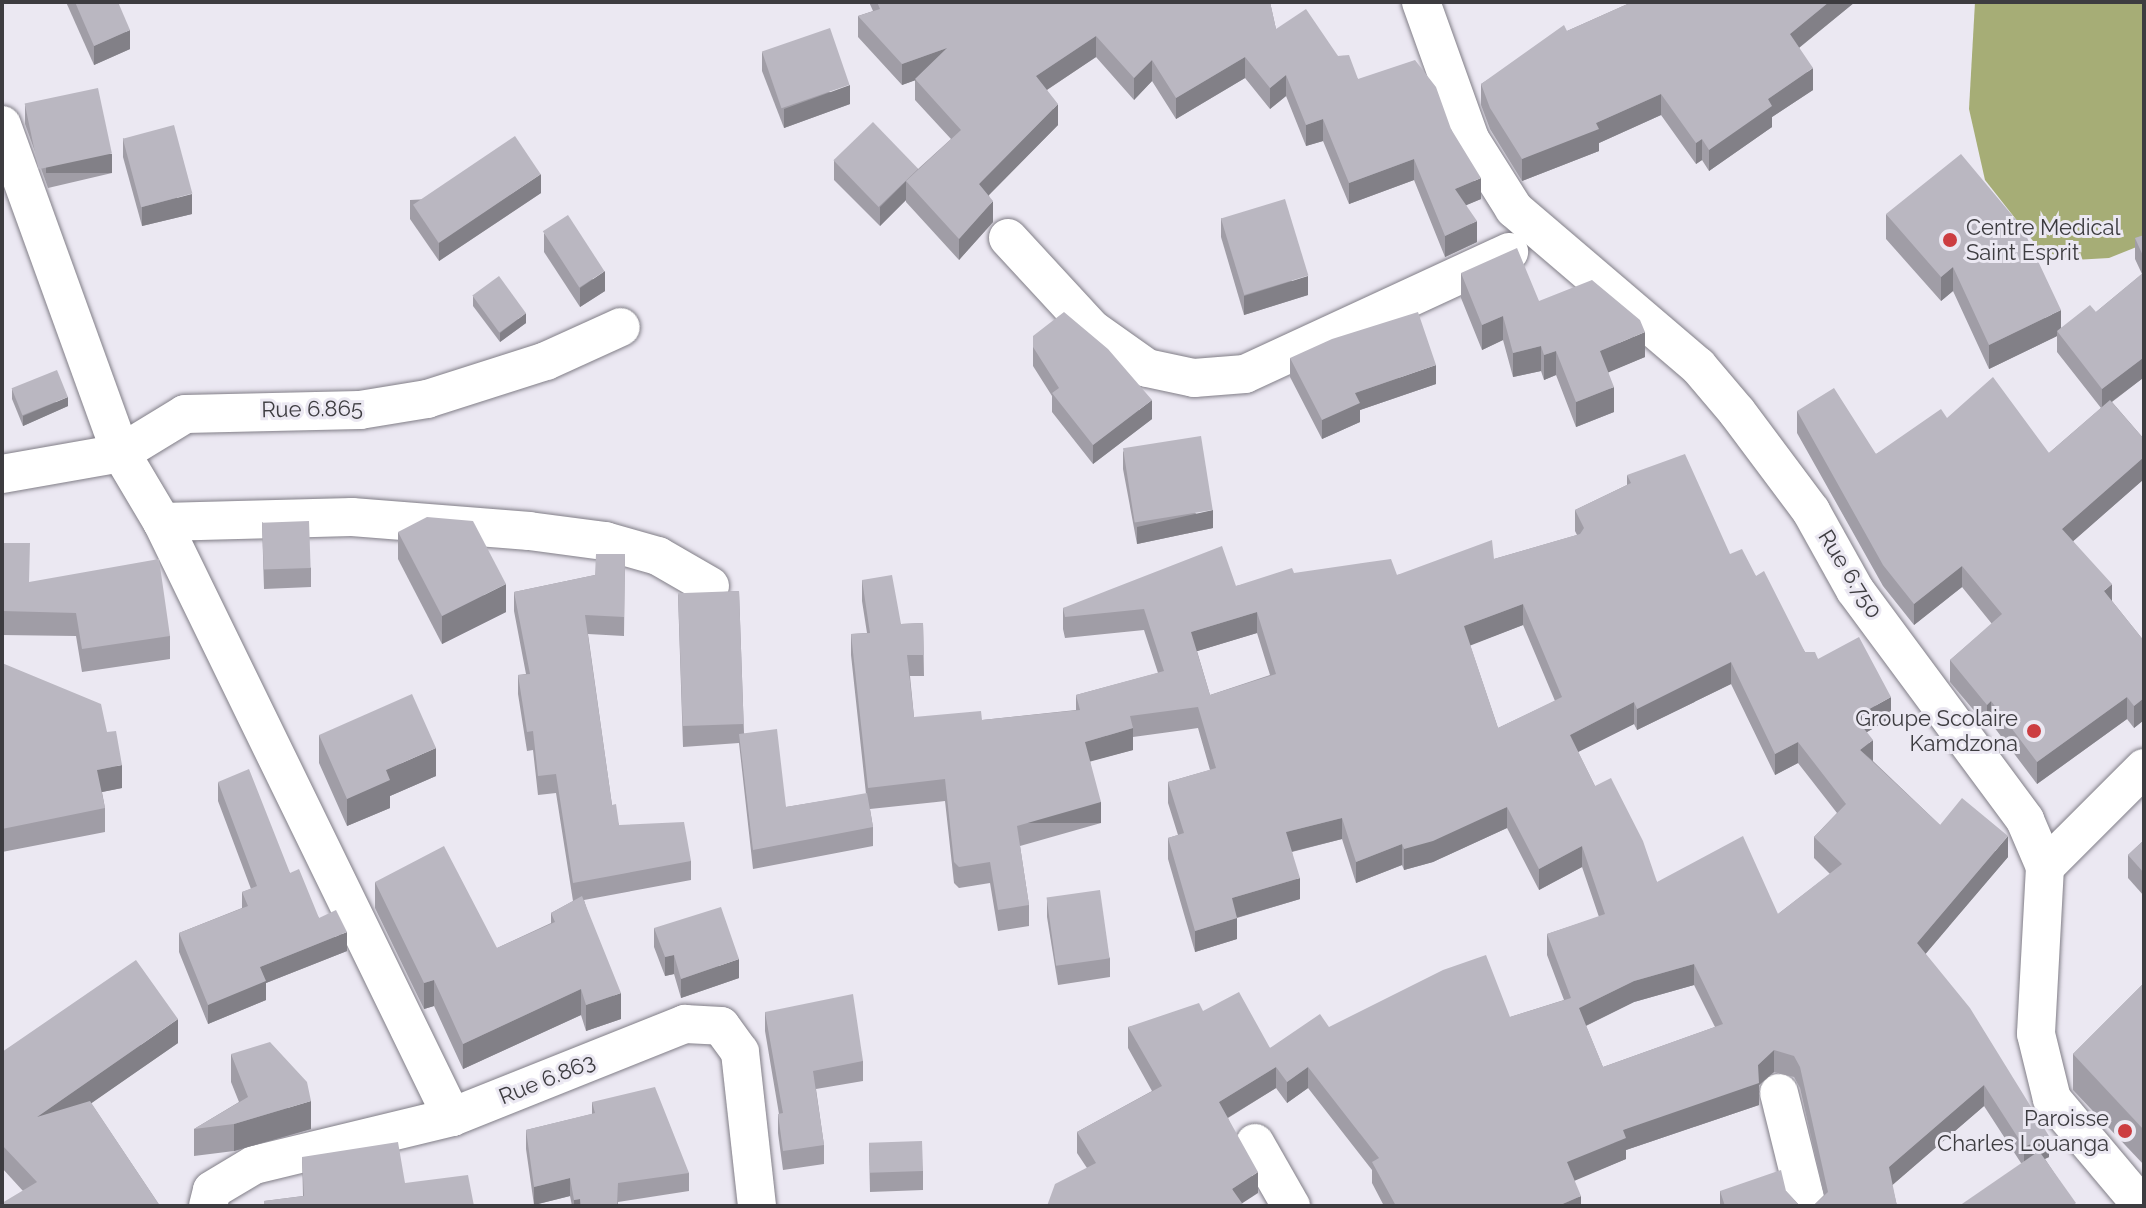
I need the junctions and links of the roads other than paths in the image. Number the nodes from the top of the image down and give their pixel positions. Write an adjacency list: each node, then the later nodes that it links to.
1 (1421, 2): 3 (street, Rue 6.750)
2 (2, 125): 6 (street)
3 (1543, 236): 4 (street); 11 (street, Rue 6.750)
4 (1008, 238)
5 (621, 327): 6 (street, Rue 6.865)
6 (121, 453): 7 (street, Rue 6.865); 8 (street)
7 (2, 474)
8 (162, 522): 9 (street); 13 (street)
9 (710, 586)
10 (2144, 768): 11 (street)
11 (2045, 867): 19 (street, Rue 6.750)
12 (1779, 1093): 18 (street)
13 (452, 1117): 15 (street, Rue 6.863); 16 (street, Rue 6.863)
14 (1255, 1143): 17 (street)
15 (208, 1206)
16 (757, 1206)
17 (1291, 1206)
18 (1807, 1206)
19 (2142, 1206)

